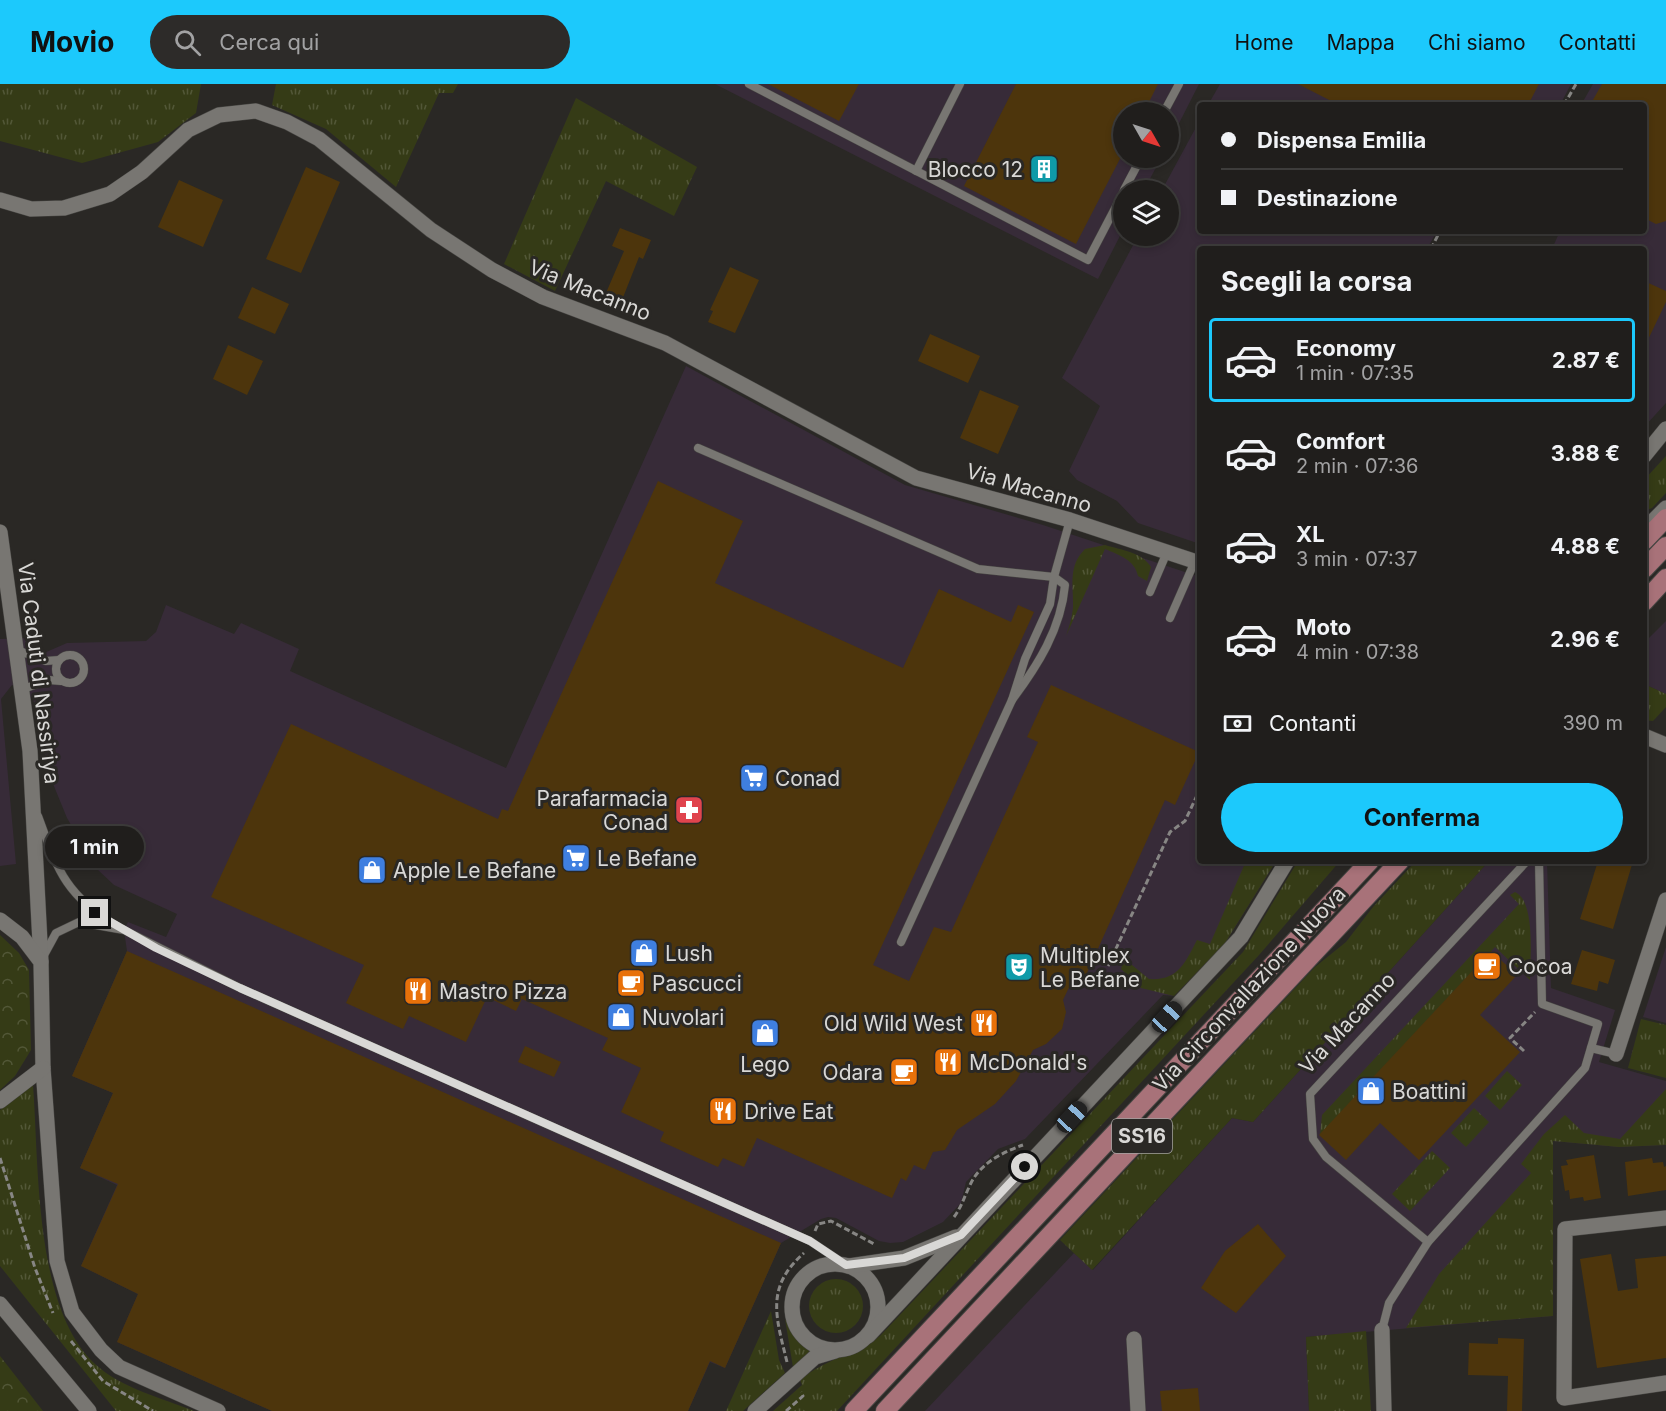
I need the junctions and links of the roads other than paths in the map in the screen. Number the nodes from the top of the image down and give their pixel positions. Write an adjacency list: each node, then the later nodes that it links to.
1 (749, 84): 5 (lane)
2 (960, 84): 5 (lane)
3 (1179, 84): 4 (lane)
4 (1169, 102)
5 (916, 171): 7 (lane)
6 (0, 200): 13 (street, Via Macanno)
7 (1113, 212)
8 (1666, 429): 10 (street)
9 (698, 448): 21 (lane)
10 (1647, 452)
11 (1666, 508): 14 (street)
12 (1666, 518): 16 (main road)
13 (1070, 520): 18 (street, Via Macanno); 21 (lane)
14 (1647, 524)
15 (0, 532): 26 (street, Via Caduti di Nassiriya)
16 (1647, 538)
17 (1666, 546): 20 (main road)
18 (1167, 552): 19 (street, Via Macanno); 23 (lane)
19 (1197, 562): 25 (lane)
20 (1647, 566)
21 (1054, 577): 30 (lane); 30 (lane)
22 (1666, 578): 24 (main road)
23 (1150, 592)
24 (1647, 599)
25 (1170, 618)
26 (17, 650): 27 (lane); 29 (street, Via Caduti di Nassiriya)
27 (59, 660): 28 (lane); 28 (lane)
28 (61, 681): 29 (lane)
29 (22, 689): 33 (street, Via Caduti di Nassiriya)
30 (1012, 699): 44 (lane)
31 (1647, 737): 32 (street)
32 (1666, 745)
33 (34, 806): 43 (lane); 45 (street, Via Caduti di Nassiriya)
34 (1285, 864): 51 (street)
35 (1362, 864): 41 (main road)
36 (1367, 864): 41 (main road, Via Circonvallazione Nuova / SS16)
37 (1397, 864): 65 (main road, Via Circonvallazione Nuova / SS16)
38 (1524, 864): 52 (lane, Via Macanno)
39 (1539, 864): 46 (lane)
40 (1666, 900): 47 (street)
41 (1329, 906): 64 (main road, Via Circonvallazione Nuova / SS16)
42 (0, 920): 45 (street)
43 (124, 930): 45 (lane); 53 (lane)
44 (902, 942)
45 (42, 962): 48 (street, Via Caduti di Nassiriya)
46 (1591, 1048): 47 (lane); 52 (lane)
47 (1616, 1054)
48 (43, 1068): 49 (street); 62 (street, Via Caduti di Nassiriya)
49 (0, 1101)
50 (1666, 1218): 60 (street)
51 (961, 1235): 53 (street); 57 (street)
52 (1428, 1242): 56 (lane)
53 (847, 1265): 57 (street); 59 (street)
54 (0, 1304): 55 (street)
55 (7, 1322): 61 (street)
56 (1382, 1330): 67 (street)
57 (868, 1336): 59 (street)
58 (1134, 1339): 66 (street)
59 (839, 1350): 63 (street)
60 (1666, 1383)
61 (89, 1411)
62 (218, 1411)
63 (754, 1411)
64 (854, 1411)
65 (885, 1411)
66 (1138, 1411)
67 (1384, 1411)

